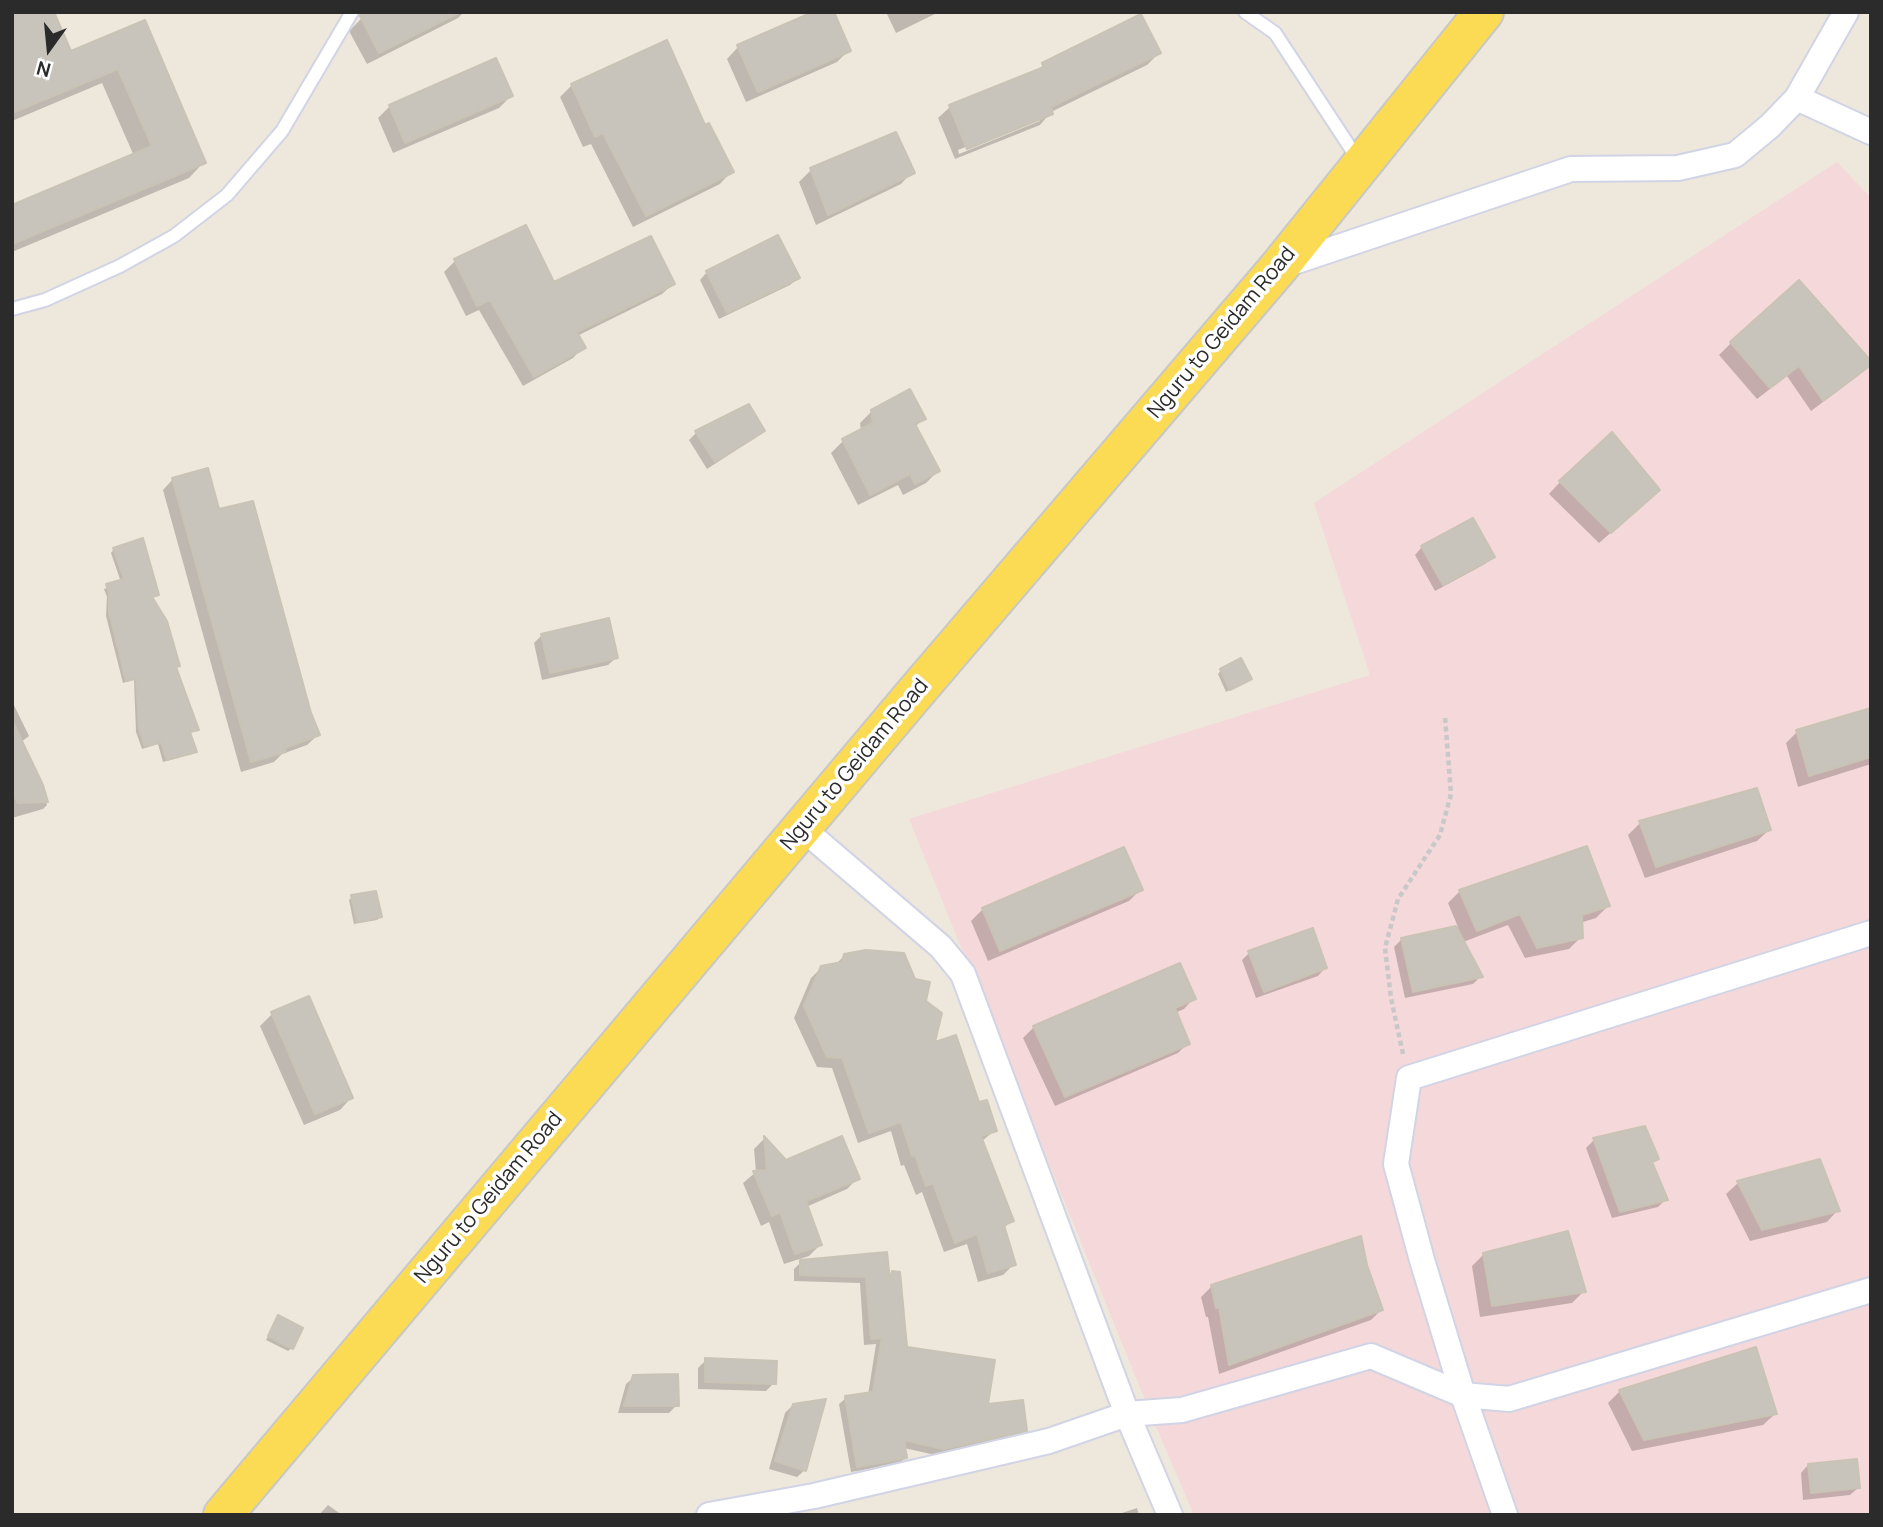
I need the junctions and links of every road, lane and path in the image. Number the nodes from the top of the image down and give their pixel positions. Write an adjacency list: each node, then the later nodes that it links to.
1 (352, 12): 9 (lane)
2 (1244, 12): 7 (lane)
3 (1484, 12): 7 (main road, Nguru to Geidam Road)
4 (1846, 12): 5 (street)
5 (1797, 97): 6 (street); 8 (street)
6 (1871, 132)
7 (1361, 165): 8 (main road, Nguru to Geidam Road)
8 (1279, 267): 11 (main road, Nguru to Geidam Road)
9 (12, 309)
10 (1445, 718): 13 (path)
11 (802, 828): 16 (street); 17 (main road, Nguru to Geidam Road)
12 (1871, 933): 13 (street)
13 (1409, 1078): 15 (street)
14 (1871, 1290): 15 (street)
15 (1463, 1395): 16 (street); 20 (street)
16 (1127, 1414): 18 (street); 19 (street)
17 (223, 1515)
18 (709, 1515)
19 (1170, 1515)
20 (1505, 1515)

